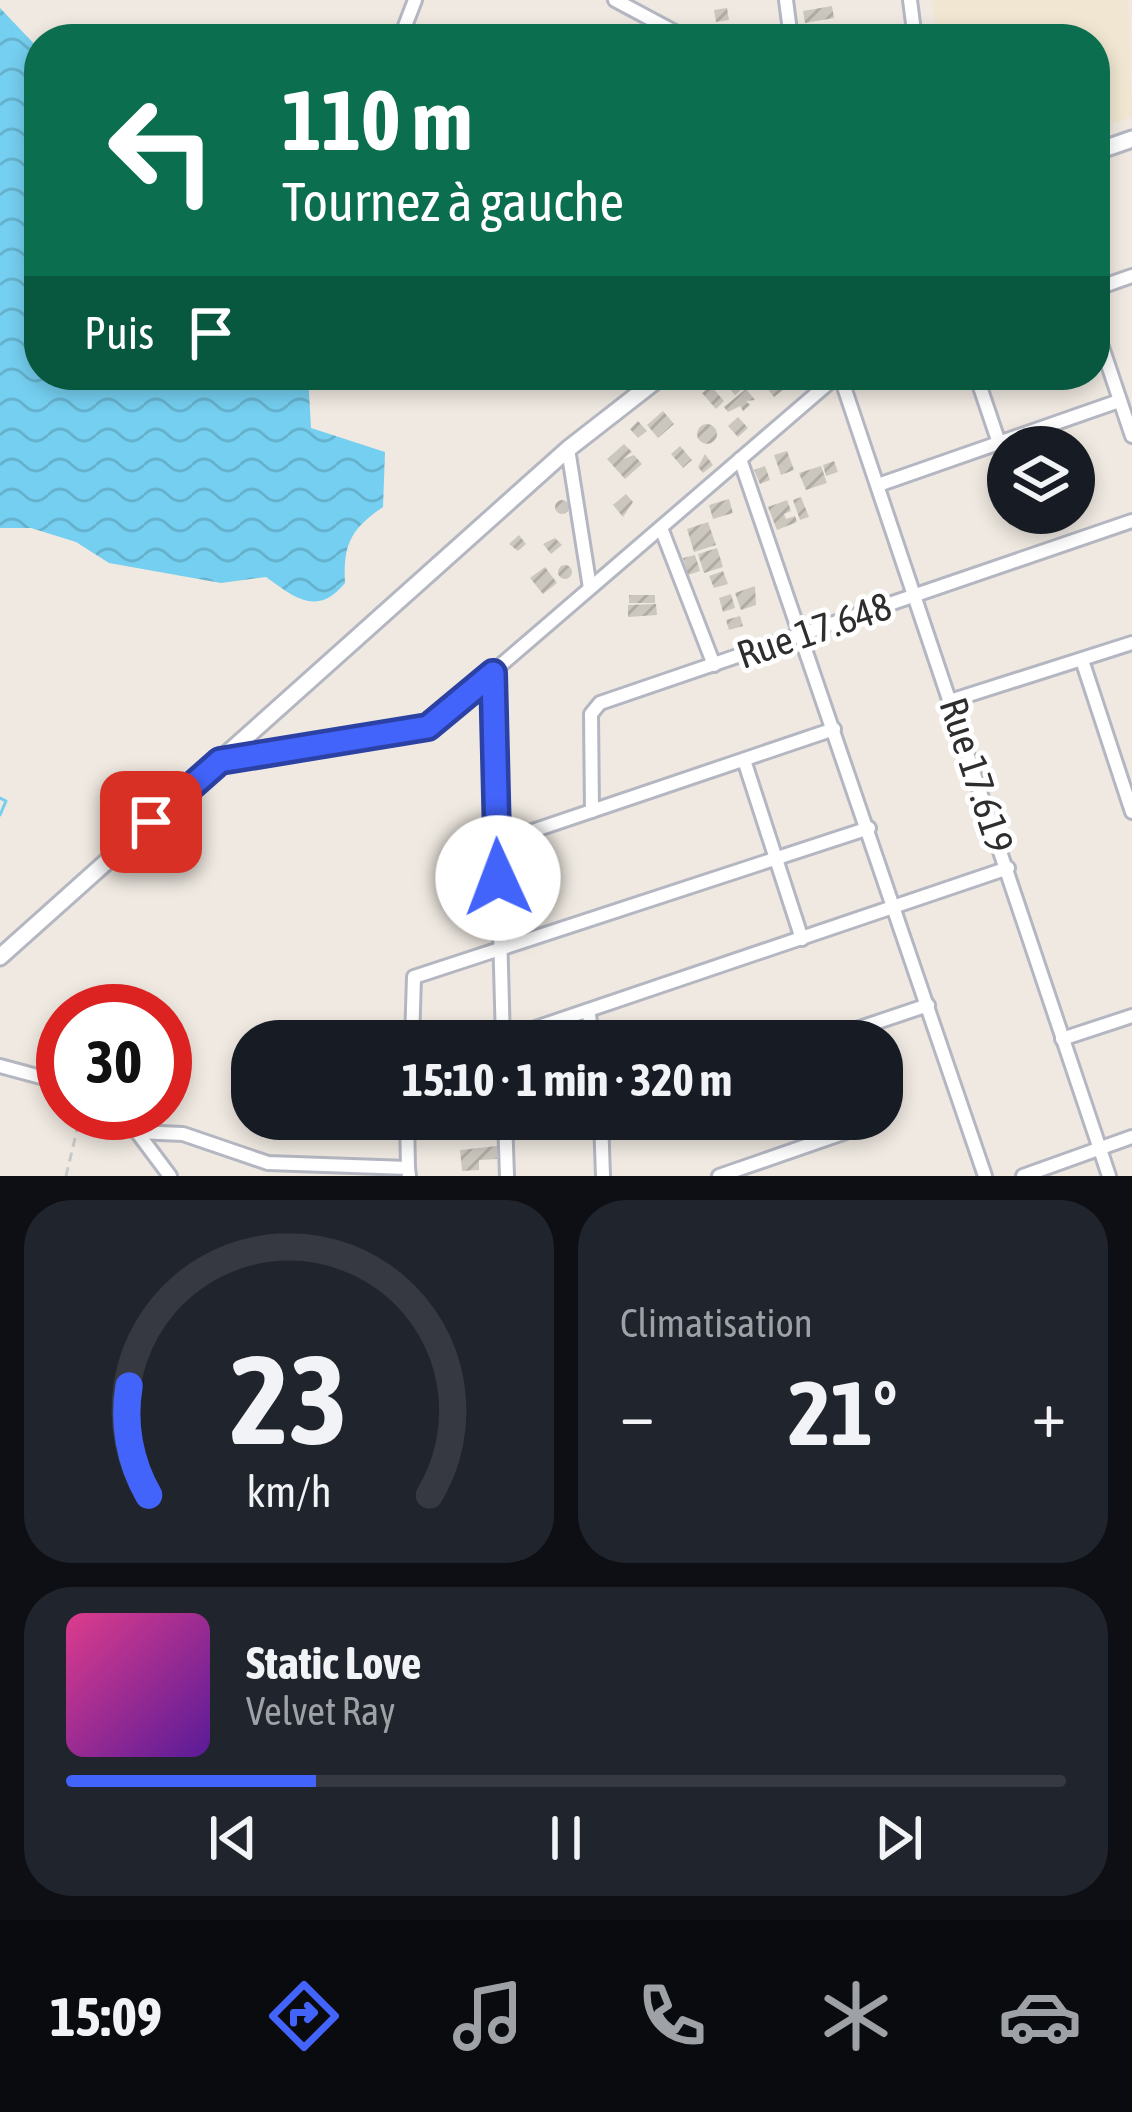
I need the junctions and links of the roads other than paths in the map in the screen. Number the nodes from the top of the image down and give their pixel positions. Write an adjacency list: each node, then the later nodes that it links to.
1 (615, 0): 2 (street)
2 (660, 24)
3 (1110, 373): 8 (street)
4 (633, 390): 13 (street)
5 (821, 390): 14 (street)
6 (845, 390): 15 (street, Rue 17.619)
7 (981, 390): 9 (street)
8 (1119, 401): 10 (street); 11 (street)
9 (993, 426)
10 (1041, 426)
11 (1132, 436)
12 (987, 444): 15 (street)
13 (568, 448): 18 (street); 29 (street)
14 (740, 459): 17 (street); 20 (street)
15 (880, 484): 19 (street, Rue 17.619)
16 (1132, 520): 19 (street, Rue 17.648)
17 (661, 527): 18 (street); 23 (street)
18 (590, 588): 24 (street)
19 (916, 594): 20 (street, Rue 17.648); 25 (street, Rue 17.619)
20 (801, 634): 23 (street, Rue 17.648); 26 (street)
21 (1132, 643): 22 (street)
22 (1082, 660): 25 (street); 30 (street)
23 (714, 665): 31 (street, Rue 17.648)
24 (493, 673): 29 (street); 34 (street)
25 (953, 700): 36 (street, Rue 17.619)
26 (834, 729): 27 (street); 33 (street)
27 (744, 760): 31 (street); 35 (street)
28 (1132, 760): 30 (street)
29 (220, 761): 40 (street)
30 (1117, 766): 32 (street)
31 (592, 811): 34 (street)
32 (1132, 812)
33 (868, 828): 35 (street); 37 (street)
34 (497, 843): 39 (street)
35 (776, 856): 38 (street); 39 (street)
36 (1008, 868): 37 (street); 49 (street, Rue 17.619)
37 (896, 910): 38 (street); 41 (street)
38 (802, 940): 42 (street)
39 (500, 946): 44 (street); 45 (street)
40 (0, 957)
41 (928, 1005): 48 (street); 65 (street)
42 (589, 1014): 46 (street); 47 (street)
43 (1132, 1016): 49 (street)
44 (412, 1020)
45 (502, 1020)
46 (569, 1020)
47 (590, 1020)
48 (888, 1020)
49 (1062, 1039): 59 (street, Rue 17.619)
50 (0, 1066): 51 (street)
51 (36, 1076)
52 (192, 1137): 60 (street)
53 (1132, 1137): 59 (street)
54 (143, 1140): 61 (street)
55 (408, 1140): 60 (street)
56 (506, 1140): 62 (street)
57 (602, 1140): 63 (street)
58 (824, 1140): 64 (street)
59 (1099, 1148): 66 (street); 67 (street, Rue 17.619)
60 (409, 1172)
61 (170, 1176)
62 (507, 1176)
63 (603, 1176)
64 (719, 1176)
65 (985, 1176)
66 (1023, 1176)
67 (1109, 1176)

